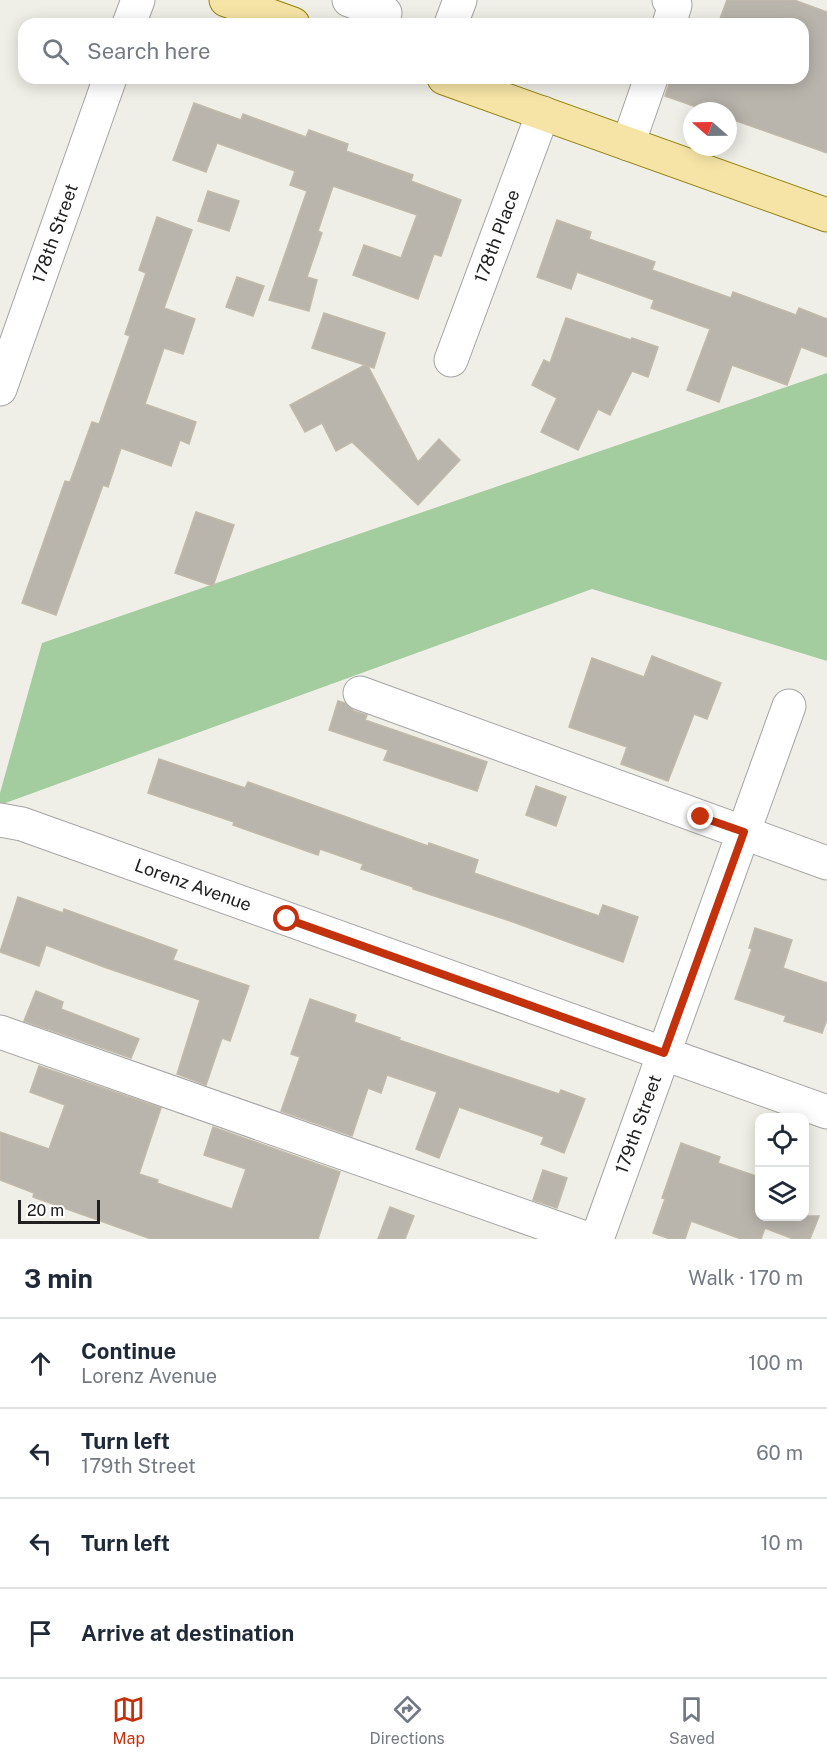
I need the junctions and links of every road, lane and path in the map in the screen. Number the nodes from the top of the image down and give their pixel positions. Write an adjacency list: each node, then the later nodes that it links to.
1 (138, 0): 7 (street)
2 (349, 0): 6 (street)
3 (460, 0): 9 (street)
4 (669, 0): 10 (street)
5 (242, 3): 8 (main road)
6 (385, 12)
7 (131, 18)
8 (278, 18)
9 (453, 18)
10 (671, 18)
11 (108, 84): 18 (street, 178th Street)
12 (461, 84): 14 (main road)
13 (649, 84): 15 (street)
14 (543, 113): 15 (main road); 17 (street, 178th Place)
15 (628, 144): 16 (main road)
16 (827, 215)
17 (451, 360)
18 (0, 389)
19 (360, 693): 22 (street)
20 (789, 706): 22 (street, 179th Street)
21 (0, 820): 25 (street, Lorenz Avenue)
22 (744, 832): 23 (street); 25 (street, 179th Street)
23 (827, 862)
24 (0, 1032): 27 (street)
25 (664, 1053): 26 (street, Lorenz Avenue); 28 (street, 179th Street)
26 (827, 1112)
27 (588, 1239)
28 (597, 1239)

